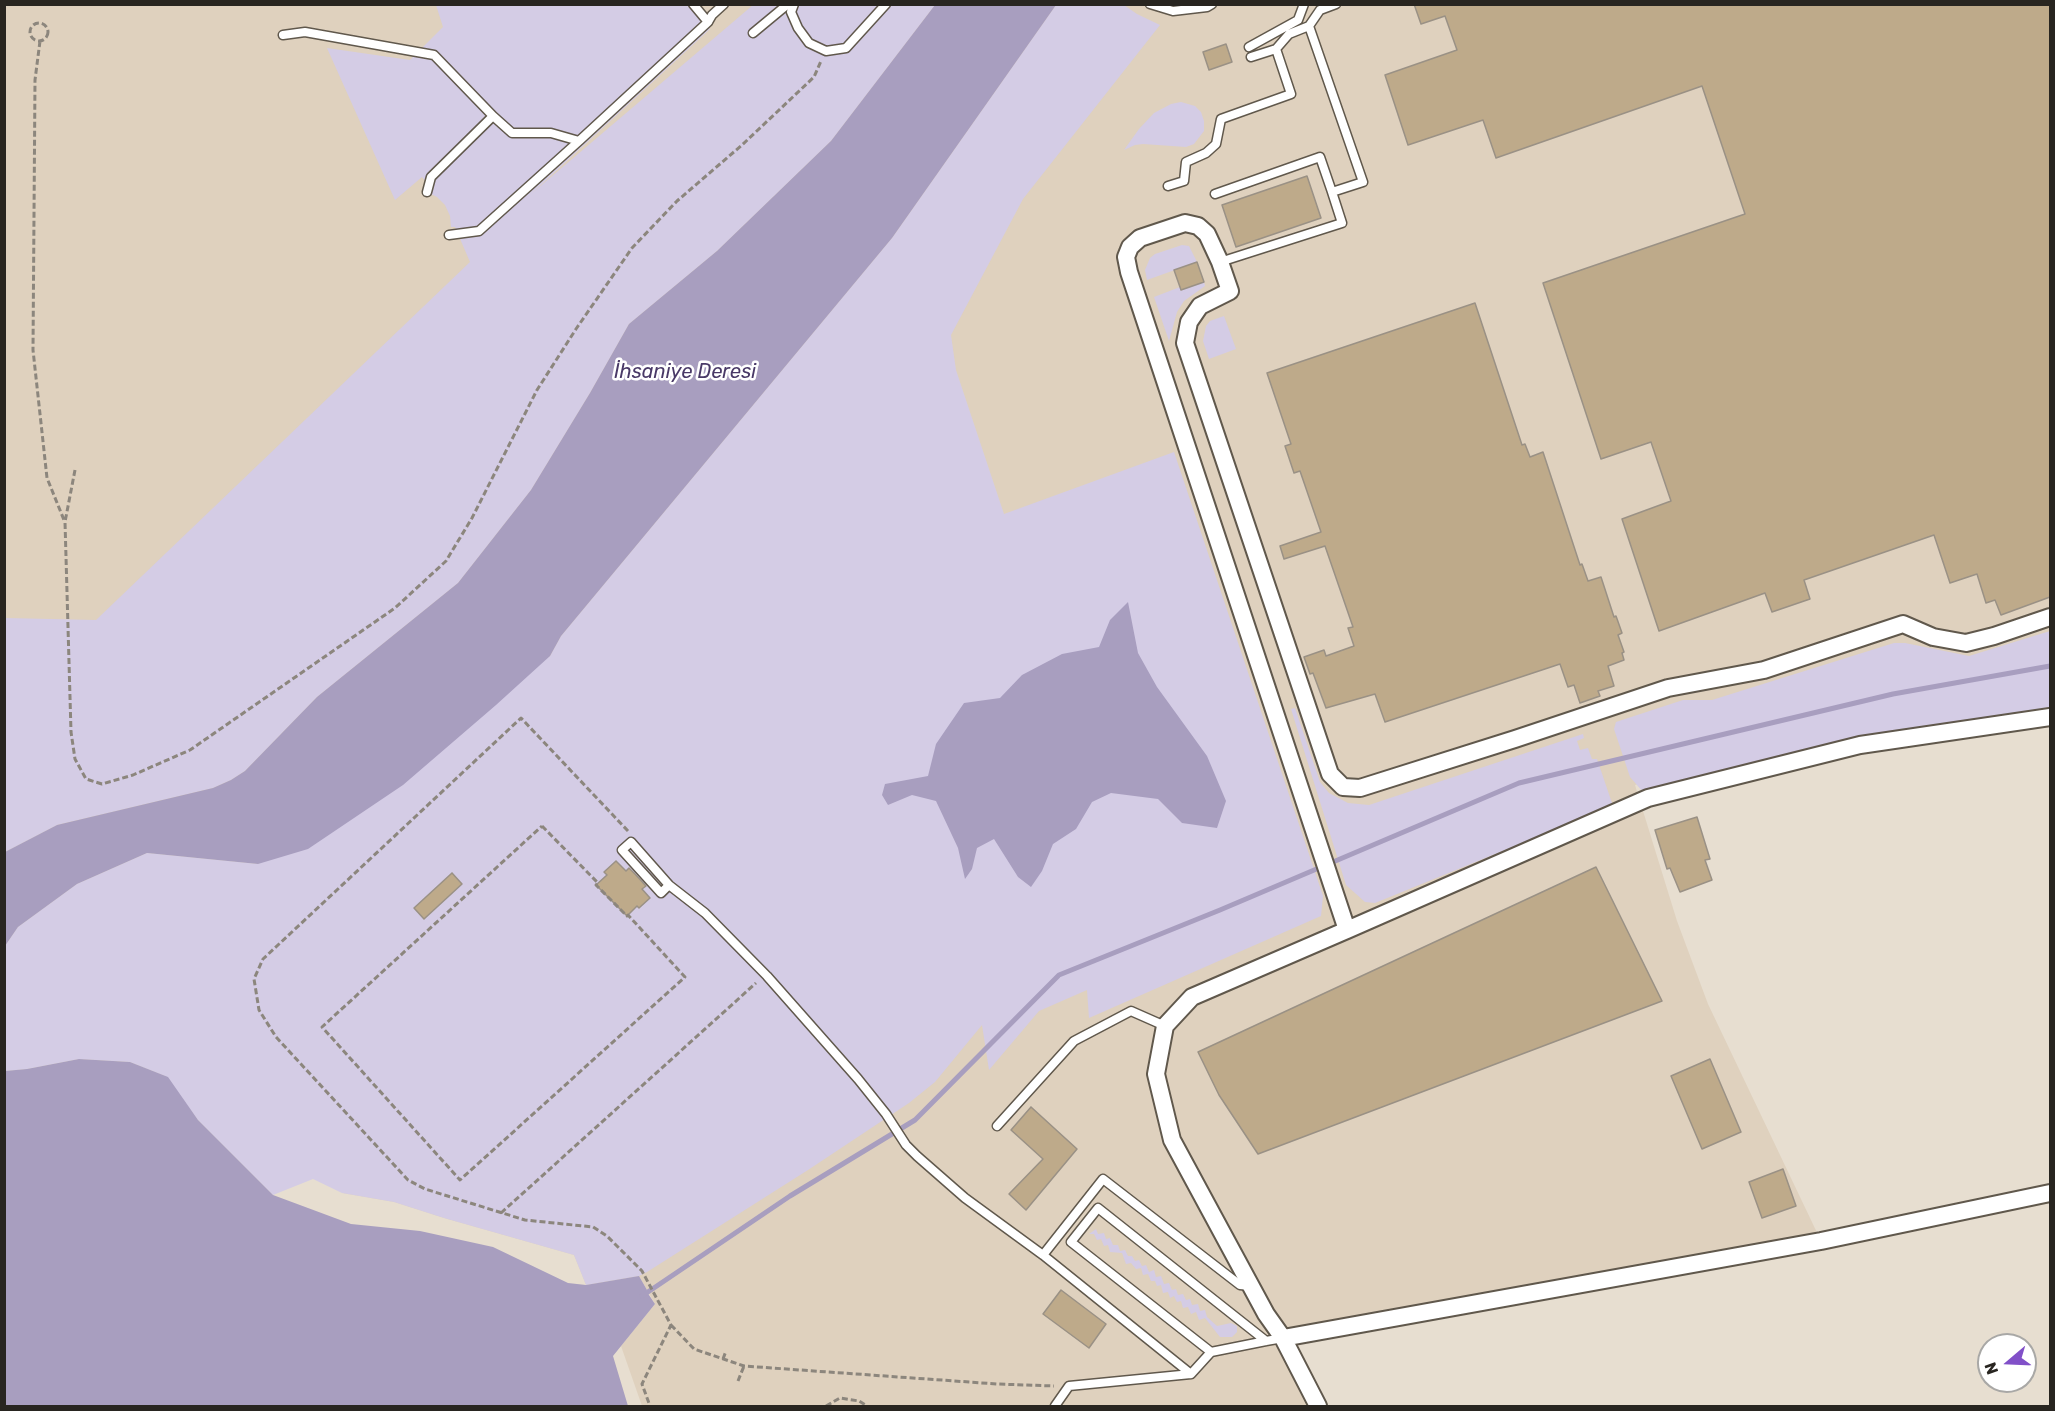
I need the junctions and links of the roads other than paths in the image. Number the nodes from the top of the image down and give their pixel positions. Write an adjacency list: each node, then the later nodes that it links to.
1 (693, 4): 10 (lane)
2 (724, 4): 10 (lane)
3 (788, 4): 12 (lane)
4 (794, 4): 5 (lane)
5 (886, 4)
6 (1150, 4): 7 (lane)
7 (1212, 4)
8 (1305, 4): 14 (lane)
9 (1336, 4): 11 (lane)
10 (708, 22): 18 (lane)
11 (1309, 26): 15 (lane); 21 (lane)
12 (753, 33)
13 (283, 35): 17 (lane)
14 (1249, 47)
15 (1276, 49): 16 (lane); 19 (lane)
16 (1251, 57)
17 (493, 116): 18 (lane); 20 (lane)
18 (579, 141): 23 (lane)
19 (1168, 186)
20 (427, 192)
21 (1332, 192): 22 (lane); 24 (lane)
22 (1215, 194)
23 (449, 235)
24 (1220, 262): 25 (street); 28 (street)
25 (2050, 617)
26 (2050, 717): 28 (street)
27 (631, 842): 32 (lane)
28 (1347, 930): 29 (street)
29 (1164, 1026): 30 (lane); 33 (street)
30 (998, 1126)
31 (2050, 1193): 34 (street)
32 (1043, 1256): 33 (lane); 37 (lane)
33 (1251, 1286): 34 (street)
34 (1283, 1338): 35 (lane); 39 (street)
35 (1266, 1341): 36 (lane); 36 (lane)
36 (1211, 1352): 37 (lane)
37 (1191, 1374): 38 (lane)
38 (1054, 1407)
39 (1318, 1407)

